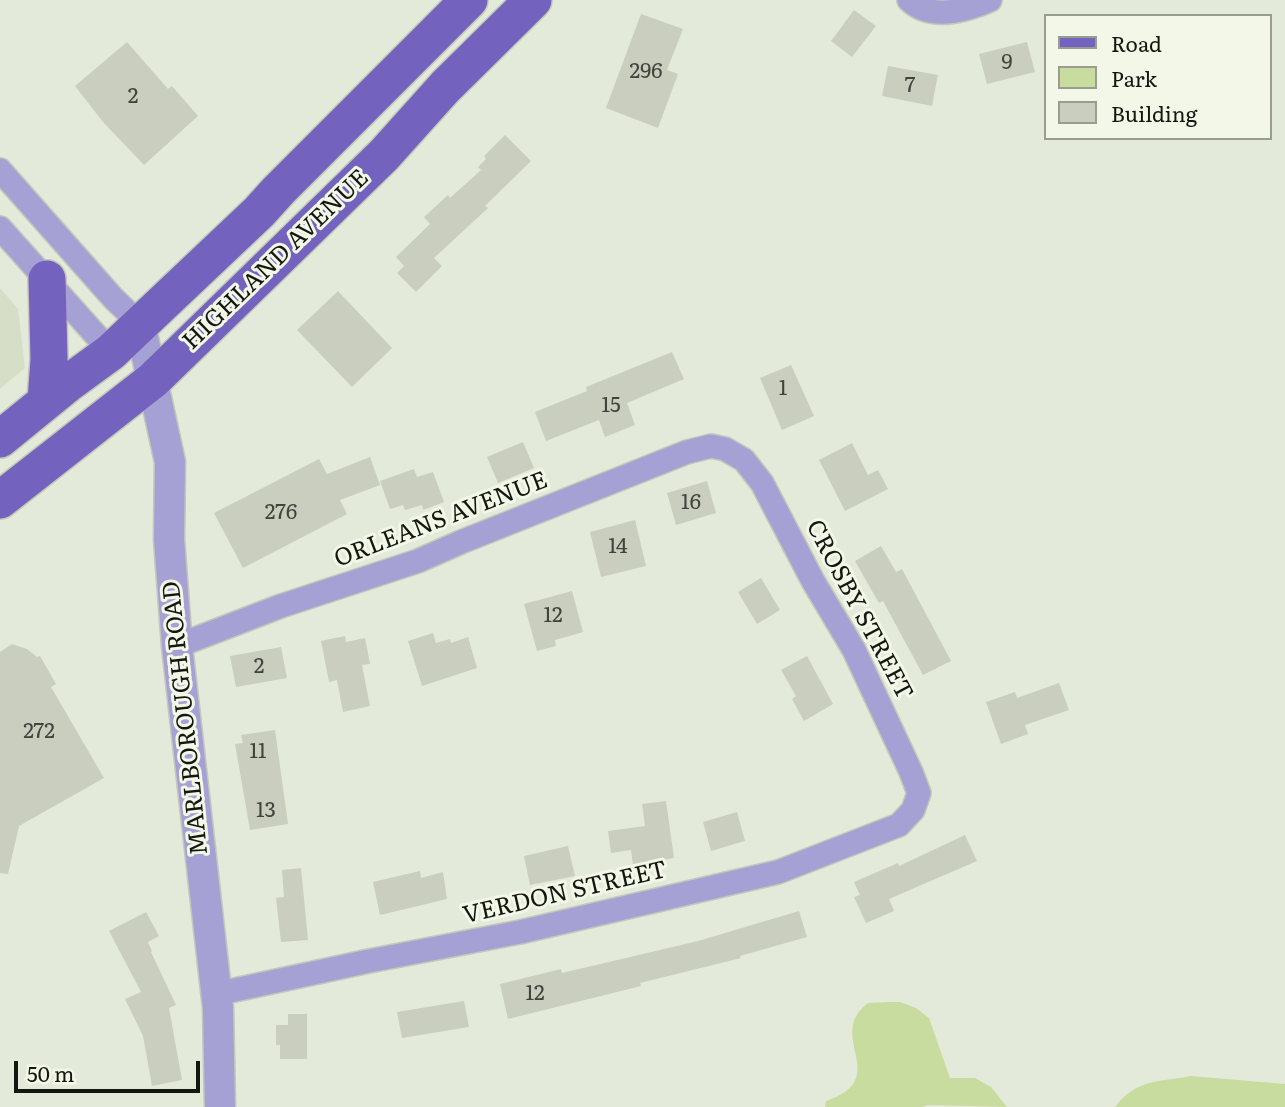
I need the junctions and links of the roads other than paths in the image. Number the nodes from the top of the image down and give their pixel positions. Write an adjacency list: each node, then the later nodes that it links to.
1 (469, 0): 8 (main road, HIGHLAND AVENUE)
2 (533, 0): 10 (main road, HIGHLAND AVENUE)
3 (909, 0): 4 (street)
4 (990, 0)
5 (0, 170): 8 (street)
6 (0, 228): 7 (street)
7 (47, 279): 9 (street); 11 (main road)
8 (140, 324): 9 (main road, HIGHLAND AVENUE); 10 (street, MARLBOROUGH ROAD)
9 (111, 352): 10 (street); 11 (main road, HIGHLAND AVENUE)
10 (153, 380): 14 (main road, HIGHLAND AVENUE); 15 (street, MARLBOROUGH ROAD)
11 (46, 401): 12 (main road, HIGHLAND AVENUE)
12 (0, 439)
13 (725, 449): 15 (street, ORLEANS AVENUE); 16 (street, CROSBY STREET)
14 (0, 500)
15 (177, 646): 17 (street, MARLBOROUGH ROAD)
16 (913, 810): 17 (street, VERDON STREET)
17 (216, 995): 18 (street, MARLBOROUGH ROAD)
18 (220, 1107)

